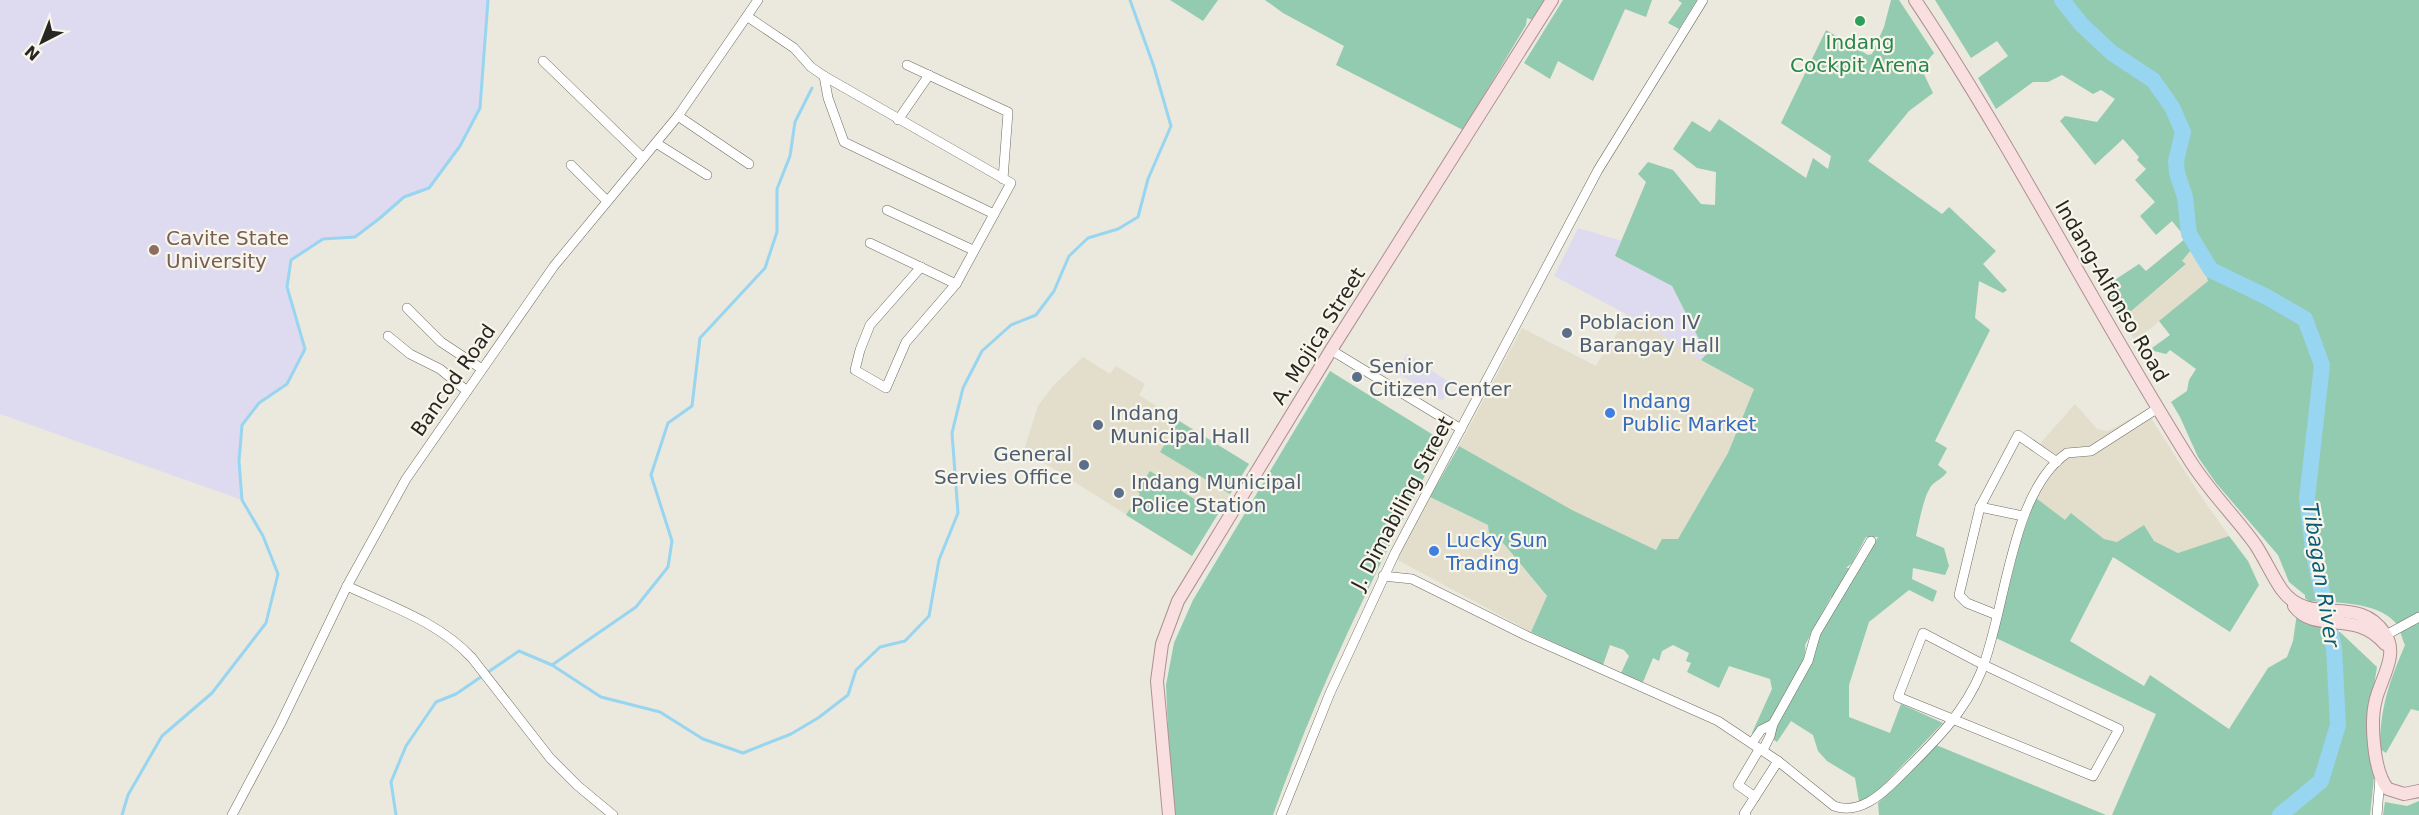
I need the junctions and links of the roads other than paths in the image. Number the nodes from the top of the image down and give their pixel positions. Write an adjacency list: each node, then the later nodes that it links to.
1 (758, 0): 5 (street, Bancod Road)
2 (1552, 0): 27 (main road, A. Mojica Street)
3 (1703, 0): 31 (street, J. Dimabiling Street)
4 (1915, 0): 30 (main road, Indang-Alfonso Road)
5 (748, 17): 9 (street); 10 (street, Bancod Road)
6 (543, 61): 13 (street)
7 (907, 65): 8 (street)
8 (929, 75): 11 (street); 17 (street)
9 (824, 76): 11 (street); 20 (street)
10 (678, 116): 12 (street, Bancod Road); 14 (street)
11 (898, 120): 17 (street)
12 (656, 143): 13 (street, Bancod Road); 16 (street)
13 (643, 158): 18 (street, Bancod Road)
14 (749, 164)
15 (571, 165): 18 (street)
16 (707, 174)
17 (1003, 178): 20 (street)
18 (607, 201): 28 (street, Bancod Road)
19 (887, 210): 22 (street)
20 (994, 214): 22 (street)
21 (870, 243): 23 (street)
22 (974, 250): 24 (street)
23 (921, 267): 24 (street); 24 (street)
24 (956, 284)
25 (406, 308): 28 (street)
26 (388, 336): 29 (street)
27 (1331, 350): 31 (street); 53 (main road, A. Mojica Street)
28 (482, 369): 29 (street, Bancod Road)
29 (467, 391): 37 (street, Bancod Road)
30 (2158, 408): 32 (street); 40 (main road, Indang-Alfonso Road)
31 (1461, 429): 36 (street, J. Dimabiling Street)
32 (2057, 462): 33 (street); 34 (street)
33 (1980, 507): 34 (street); 38 (street)
34 (2023, 516): 38 (street)
35 (1871, 541): 45 (street)
36 (1383, 576): 45 (street); 54 (street, J. Dimabiling Street)
37 (347, 586): 51 (street, Bancod Road); 52 (street)
38 (1997, 615): 43 (street)
39 (2419, 617): 41 (street)
40 (2352, 618): 41 (main road, Indang-Alfonso Road); 42 (main road, Indang-Alfonso Road)
41 (2386, 635): 42 (main road)
42 (2390, 656): 47 (main road)
43 (1984, 665): 44 (street); 44 (street); 44 (street)
44 (1954, 721): 46 (street)
45 (1759, 747): 46 (street); 49 (street)
46 (1778, 761): 49 (street)
47 (2380, 778): 48 (main road); 55 (street)
48 (2419, 791)
49 (1755, 797): 50 (street)
50 (1744, 811)
51 (232, 815)
52 (614, 815)
53 (1169, 815)
54 (1281, 815)
55 (2377, 815)

